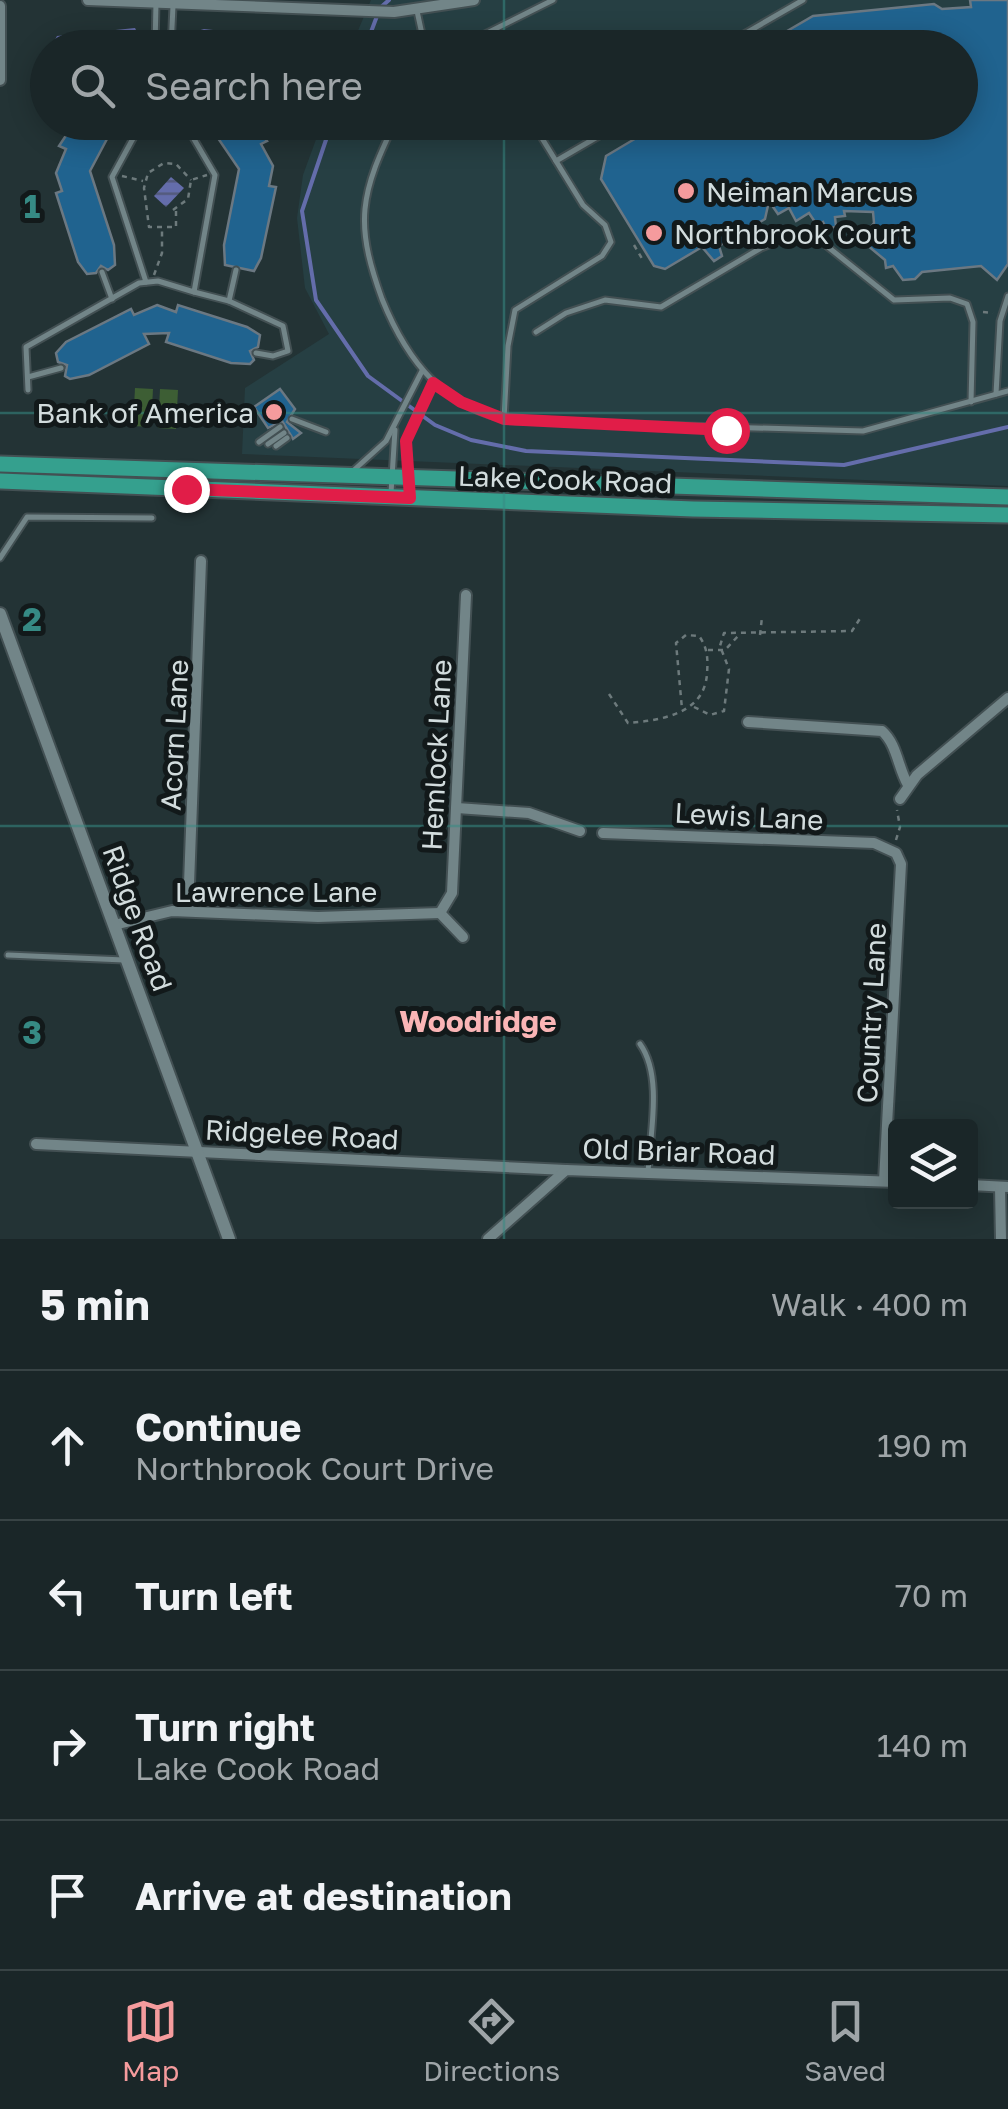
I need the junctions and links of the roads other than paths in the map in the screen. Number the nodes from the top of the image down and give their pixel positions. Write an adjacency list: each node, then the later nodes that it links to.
1 (88, 0): 5 (street)
2 (474, 0): 8 (street)
3 (553, 0): 12 (lane)
4 (803, 0): 13 (lane)
5 (156, 3): 6 (street); 9 (lane)
6 (173, 4): 8 (street); 10 (lane)
7 (0, 6): 14 (street)
8 (416, 8): 11 (lane)
9 (155, 30)
10 (172, 30)
11 (422, 30)
12 (490, 30)
13 (751, 30)
14 (0, 80)
15 (132, 140): 23 (lane)
16 (195, 140): 24 (lane)
17 (387, 140): 31 (lane)
18 (543, 140): 20 (lane)
19 (592, 140): 20 (lane)
20 (556, 161): 38 (lane)
21 (236, 270): 27 (lane)
22 (102, 272): 26 (lane)
23 (148, 282): 24 (lane); 26 (lane)
24 (194, 292): 27 (lane)
25 (1008, 296): 36 (lane)
26 (112, 299): 32 (lane)
27 (230, 301): 29 (lane)
28 (536, 332): 37 (lane)
29 (256, 352)
30 (61, 368): 32 (lane)
31 (422, 371): 33 (lane); 40 (lane)
32 (28, 377): 34 (lane)
33 (433, 383): 38 (lane); 49 (lane)
34 (28, 390)
35 (1008, 391): 36 (lane)
36 (996, 394): 37 (lane)
37 (971, 402): 38 (lane)
38 (504, 419)
39 (300, 424): 41 (lane)
40 (395, 426): 47 (lane); 48 (lane)
41 (326, 432)
42 (284, 433): 43 (lane); 44 (lane); 45 (lane)
43 (259, 442)
44 (268, 444)
45 (276, 446)
46 (0, 464): 47 (main road, Lake Cook Road)
47 (339, 476): 48 (main road, Lake Cook Road)
48 (391, 477): 49 (main road, Lake Cook Road); 51 (lane)
49 (410, 478): 52 (main road, Lake Cook Road); 53 (lane)
50 (0, 482): 51 (main road, Lake Cook Road)
51 (391, 497): 53 (main road, Lake Cook Road)
52 (1008, 497)
53 (410, 498): 54 (main road, Lake Cook Road)
54 (1005, 515)
55 (152, 518): 56 (lane)
56 (0, 558)
57 (202, 561): 68 (street, Acorn Lane)
58 (466, 596): 64 (street, Hemlock Lane)
59 (0, 614): 70 (street, Ridge Road)
60 (1008, 698): 62 (street)
61 (748, 722): 62 (street)
62 (908, 785): 63 (street)
63 (900, 799)
64 (456, 808): 65 (street); 69 (street, Hemlock Lane)
65 (580, 830)
66 (603, 833): 67 (street, Lewis Lane)
67 (892, 850): 75 (street, Country Lane)
68 (188, 911): 69 (street, Lawrence Lane); 70 (street, Lawrence Lane)
69 (440, 912): 71 (street)
70 (114, 926): 73 (street, Ridge Road)
71 (463, 936)
72 (8, 955): 73 (lane)
73 (127, 960): 77 (street, Ridge Road)
74 (640, 1044): 79 (lane)
75 (892, 1119)
76 (36, 1144): 77 (street, Ridgelee Road)
77 (197, 1152): 78 (street, Ridgelee Road); 83 (street, Ridge Road)
78 (566, 1170): 79 (street, Old Briar Road); 84 (street, Old Briar Road)
79 (648, 1173): 80 (street, Old Briar Road)
80 (888, 1181)
81 (978, 1185): 82 (street)
82 (1004, 1187): 85 (street)
83 (229, 1239)
84 (488, 1239)
85 (1001, 1239)

